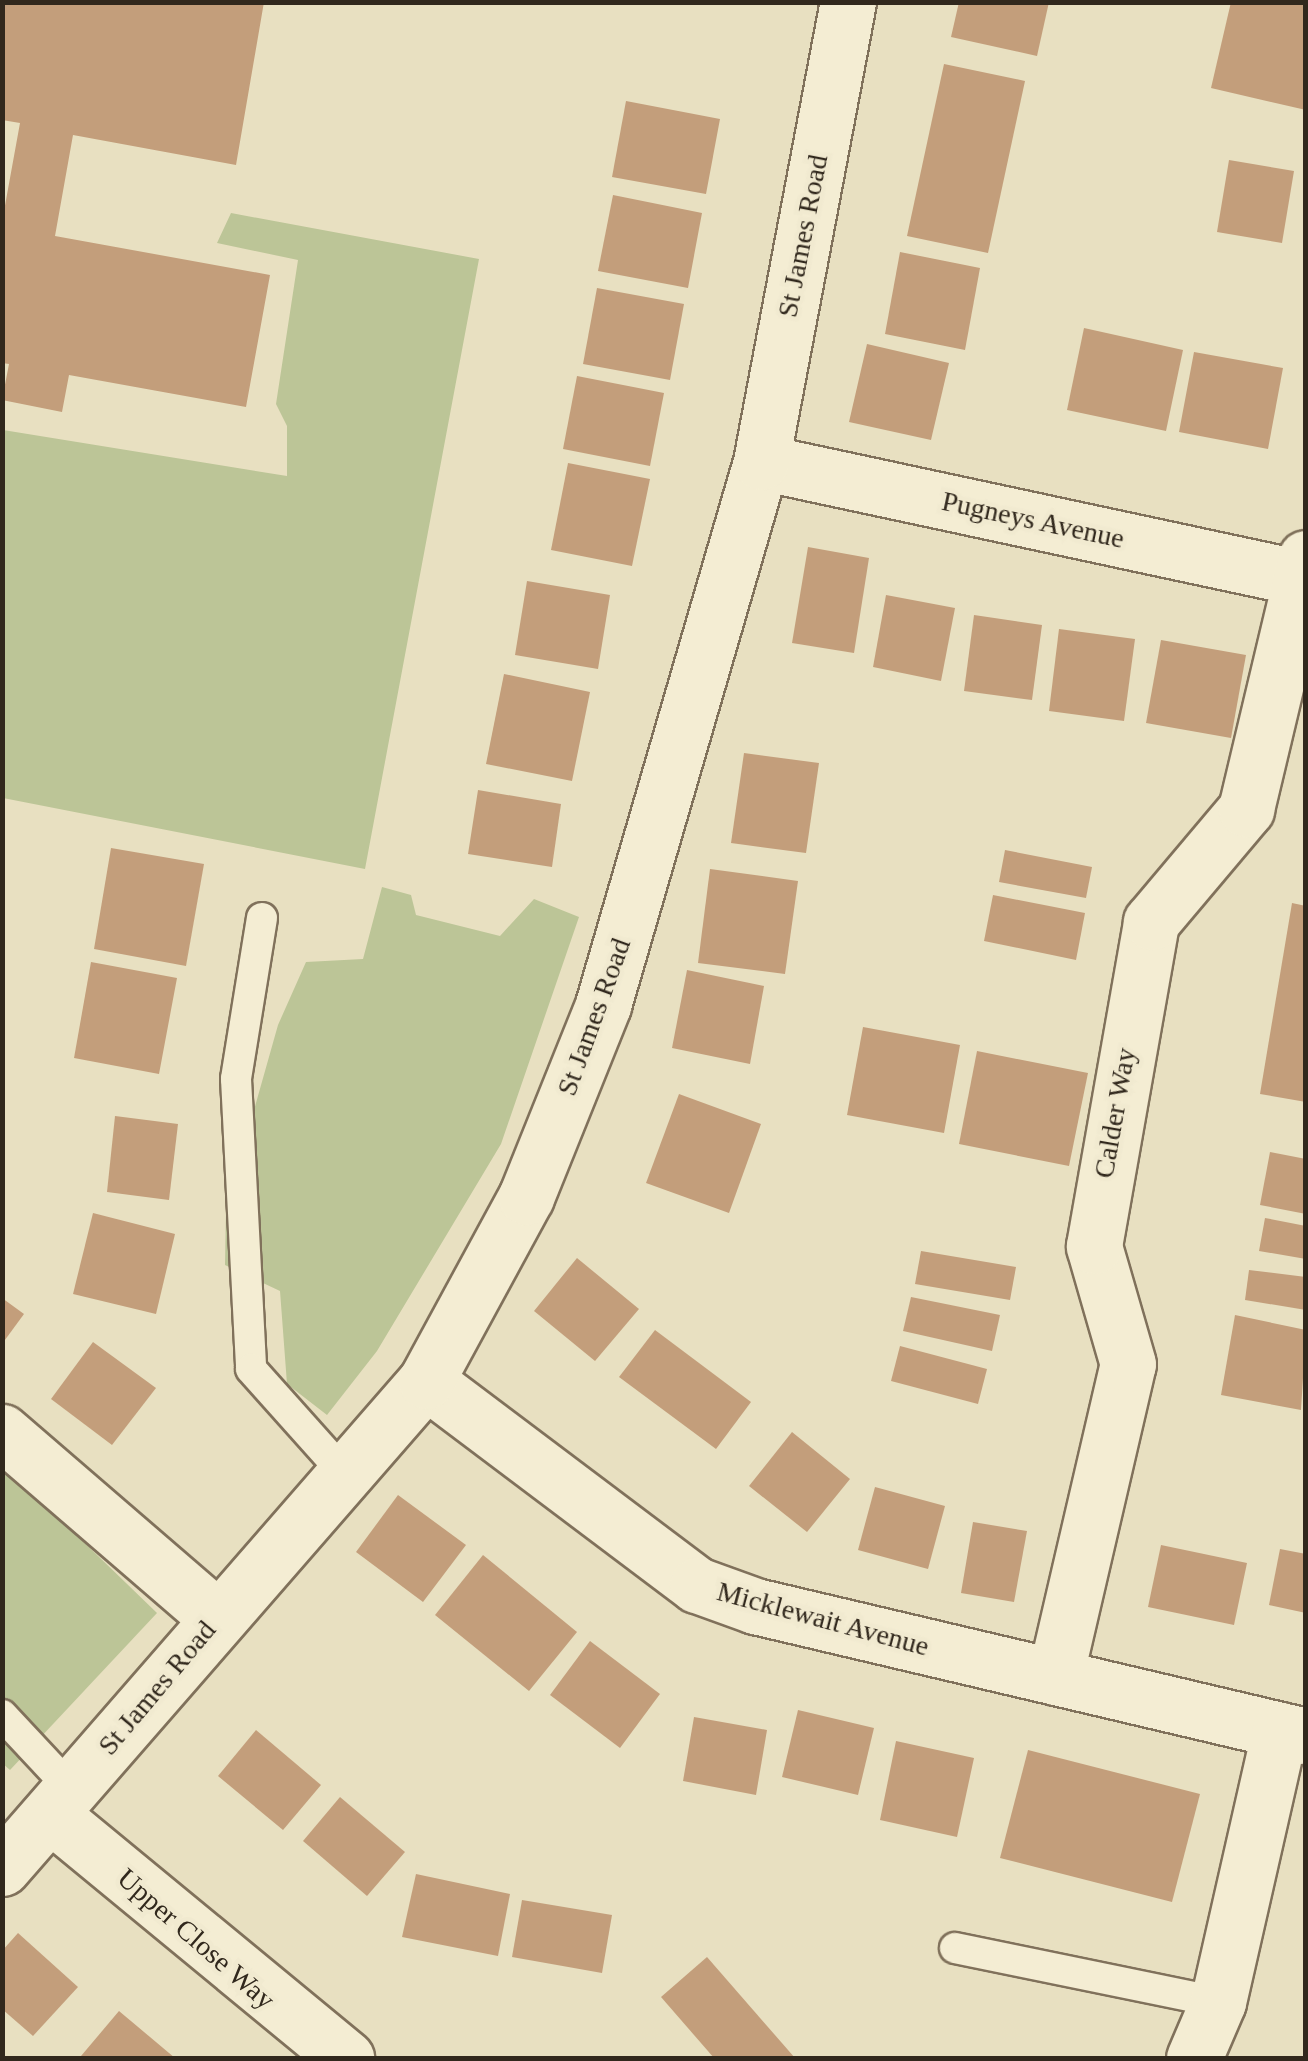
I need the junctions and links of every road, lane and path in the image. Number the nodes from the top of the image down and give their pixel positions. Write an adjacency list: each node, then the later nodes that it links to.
1 (848, 2): 2 (street, St James Road)
2 (760, 462): 3 (street, Pugneys Avenue); 5 (street, St James Road)
3 (1304, 572): 9 (street, Calder Way)
4 (262, 918): 7 (lane)
5 (426, 1381): 7 (street, St James Road); 9 (street, Micklewait Avenue)
6 (2, 1432): 8 (street)
7 (344, 1473): 8 (street, St James Road)
8 (216, 1617): 12 (street, St James Road)
9 (1054, 1678): 11 (street, Micklewait Avenue)
10 (2, 1715): 12 (lane)
11 (1293, 1733): 15 (street, Micklewait Avenue)
12 (60, 1802): 13 (street, St James Road); 16 (street, Upper Close Way)
13 (2, 1868)
14 (955, 1948): 15 (lane)
15 (1218, 2002): 17 (street, Micklewait Avenue)
16 (346, 2058)
17 (1194, 2058)

